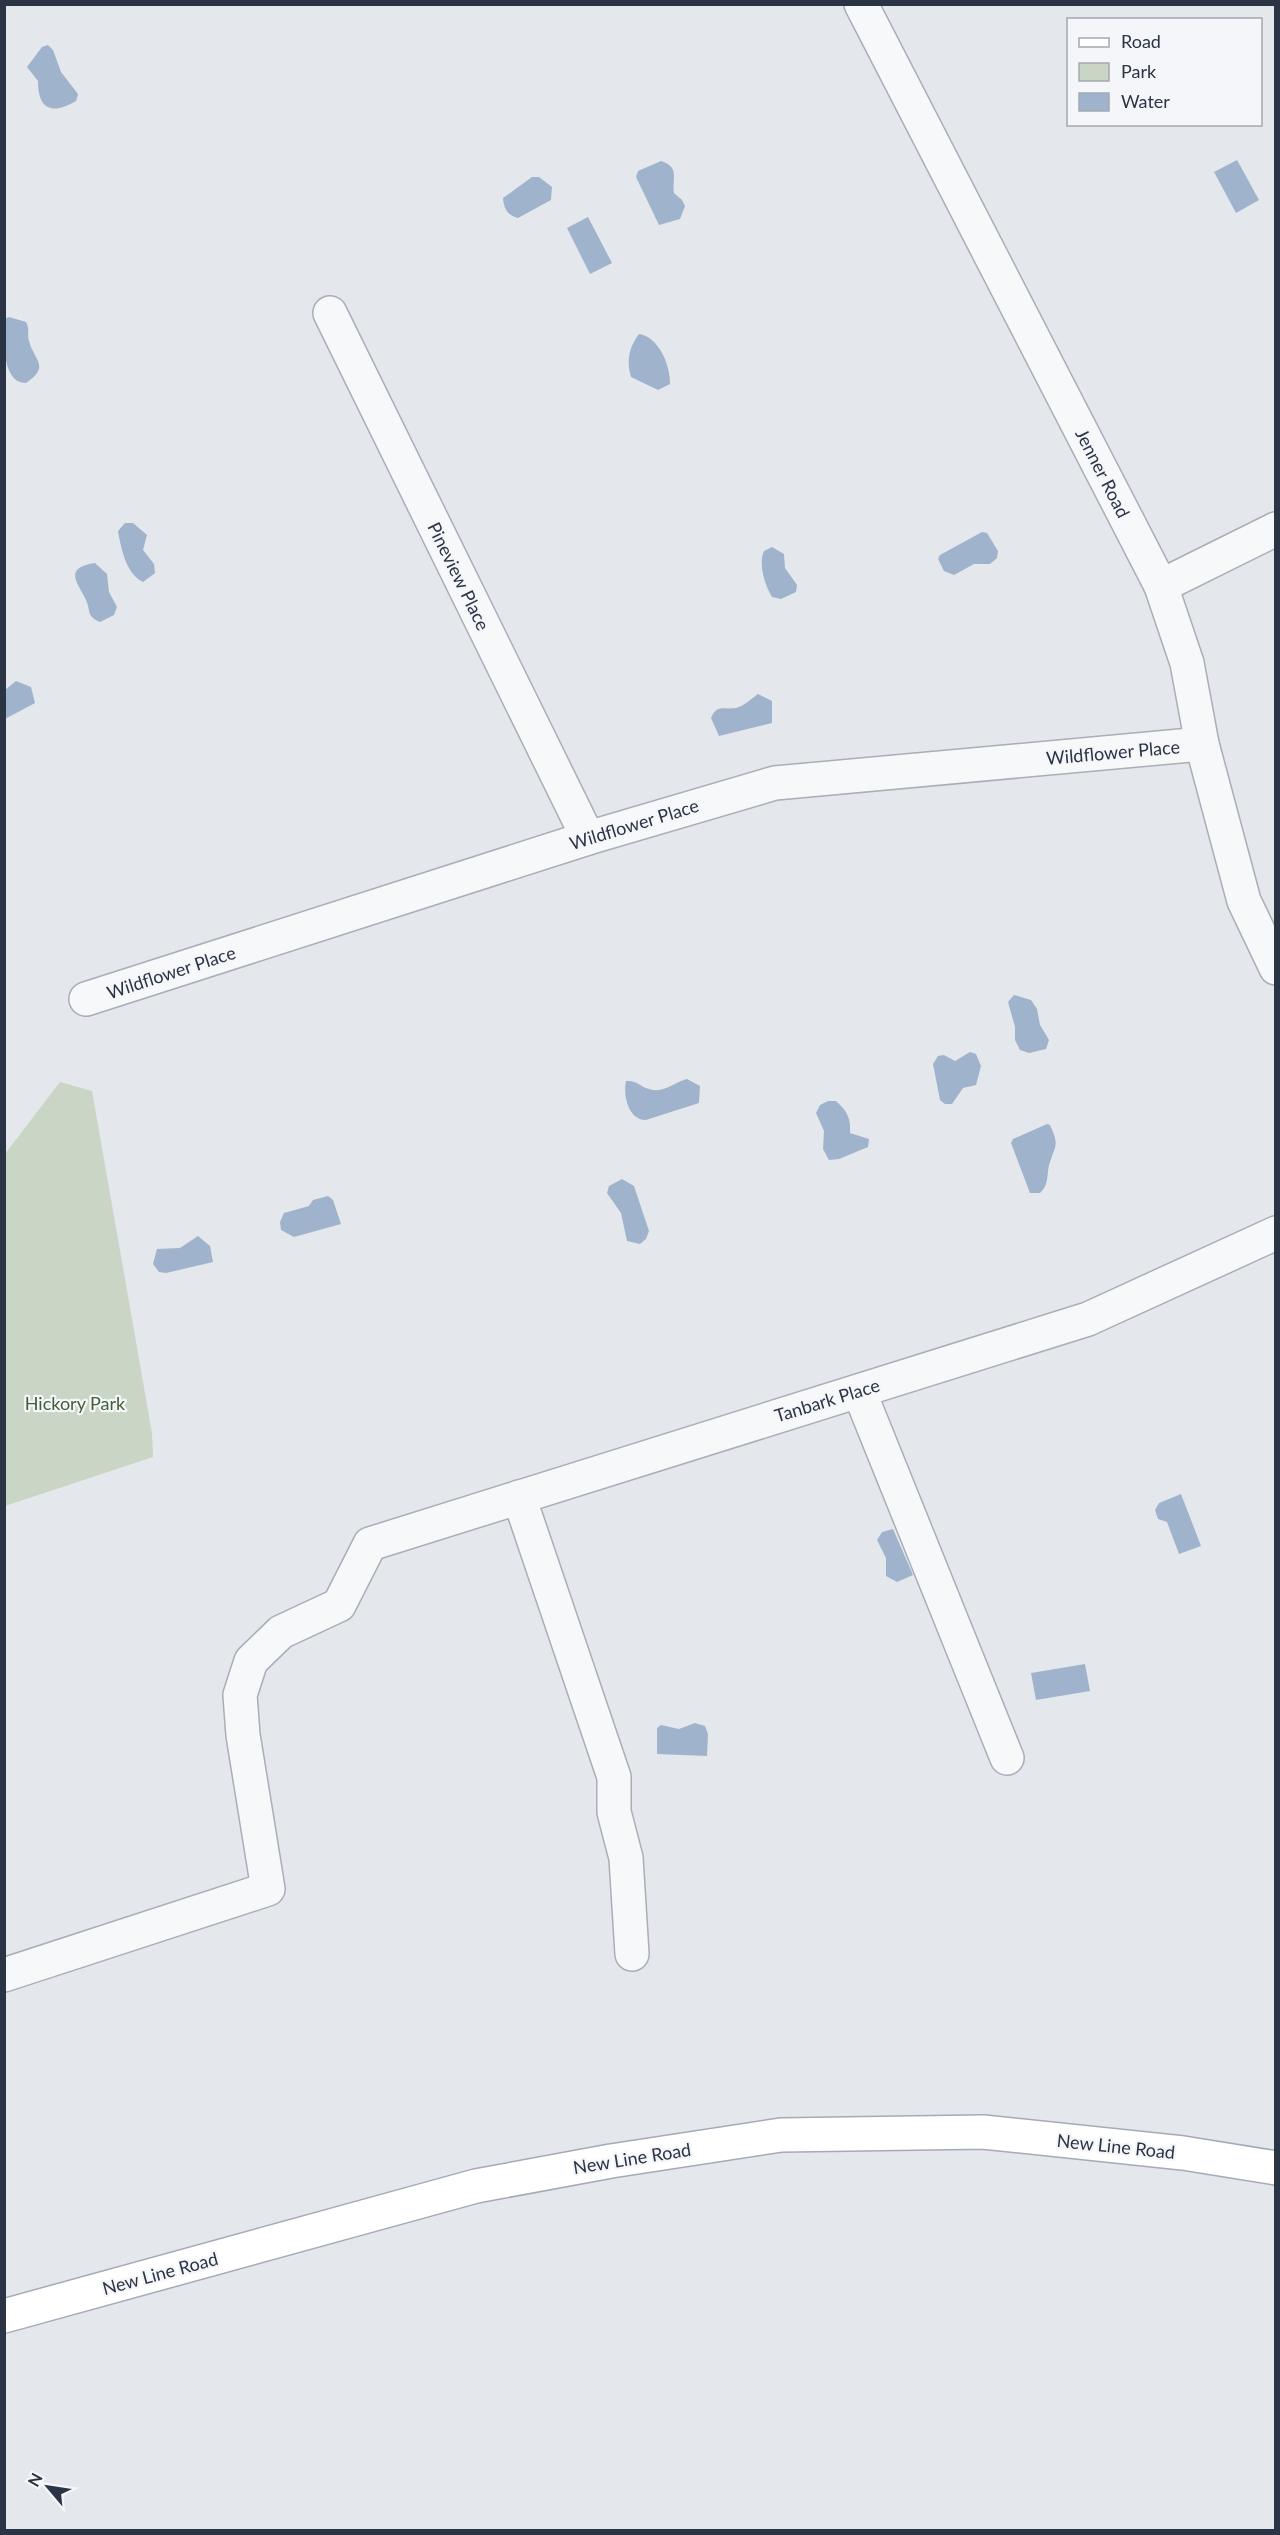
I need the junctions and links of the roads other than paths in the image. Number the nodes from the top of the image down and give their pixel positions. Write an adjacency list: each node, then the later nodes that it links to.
1 (861, 4): 4 (street, Jenner Road)
2 (330, 314): 6 (street, Pineview Place)
3 (1275, 529): 4 (street)
4 (1161, 586): 5 (street, Jenner Road)
5 (1202, 744): 6 (street, Wildflower Place); 7 (street, Jenner Road)
6 (588, 838): 8 (street, Wildflower Place)
7 (1275, 968)
8 (86, 999)
9 (1275, 1233): 10 (street, Tanbark Place)
10 (859, 1390): 11 (street, Tanbark Place); 12 (street)
11 (519, 1497): 13 (street); 14 (street, Tanbark Place)
12 (1007, 1758)
13 (632, 1954)
14 (4, 1976)
15 (1275, 2168): 16 (main road, New Line Road)
16 (4, 2316)

